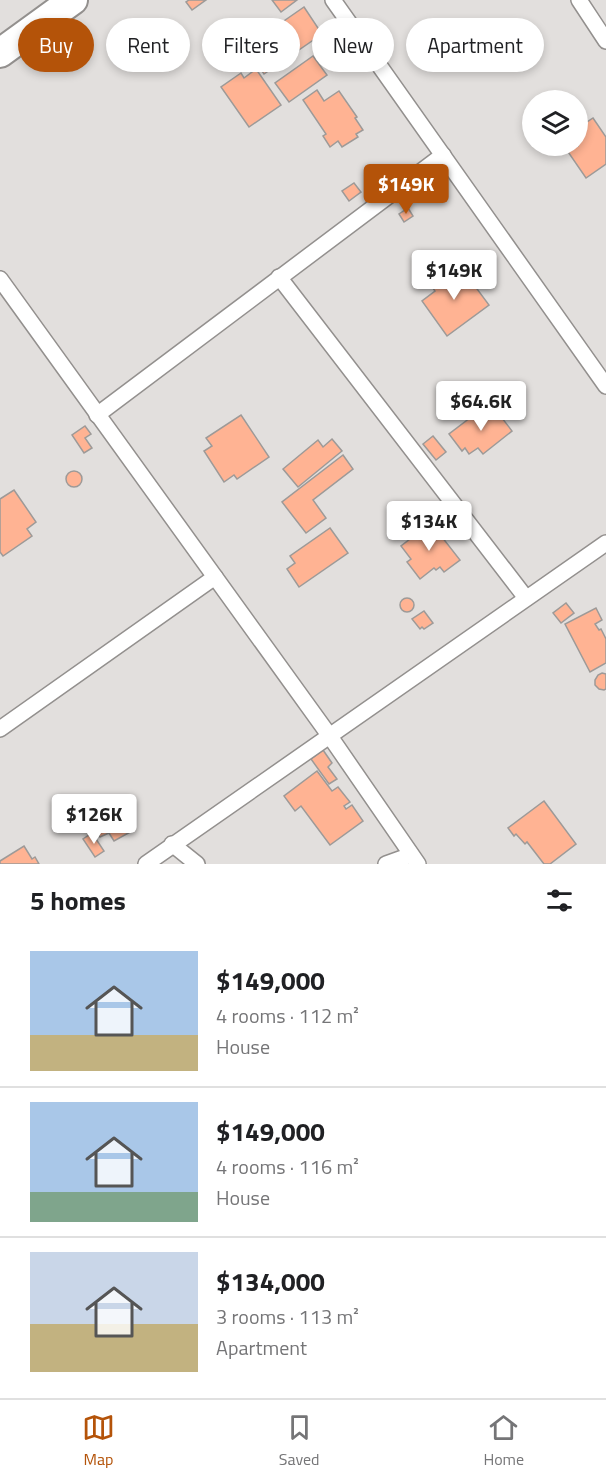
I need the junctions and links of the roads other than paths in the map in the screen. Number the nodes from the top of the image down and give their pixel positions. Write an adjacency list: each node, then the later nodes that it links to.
1 (73, 0): 5 (highway)
2 (333, 0): 6 (street)
3 (579, 0): 4 (street)
4 (606, 41)
5 (0, 53)
6 (443, 155): 7 (street); 9 (street)
7 (279, 277): 10 (street); 13 (street)
8 (0, 279): 10 (street)
9 (606, 386)
10 (97, 415): 12 (street)
11 (606, 543): 13 (street)
12 (215, 577): 14 (street); 15 (street)
13 (526, 598): 15 (street)
14 (0, 729)
15 (329, 735): 16 (street); 17 (street)
16 (172, 844): 18 (street); 19 (street)
17 (415, 860): 20 (street)
18 (146, 864)
19 (197, 864)
20 (386, 864)

